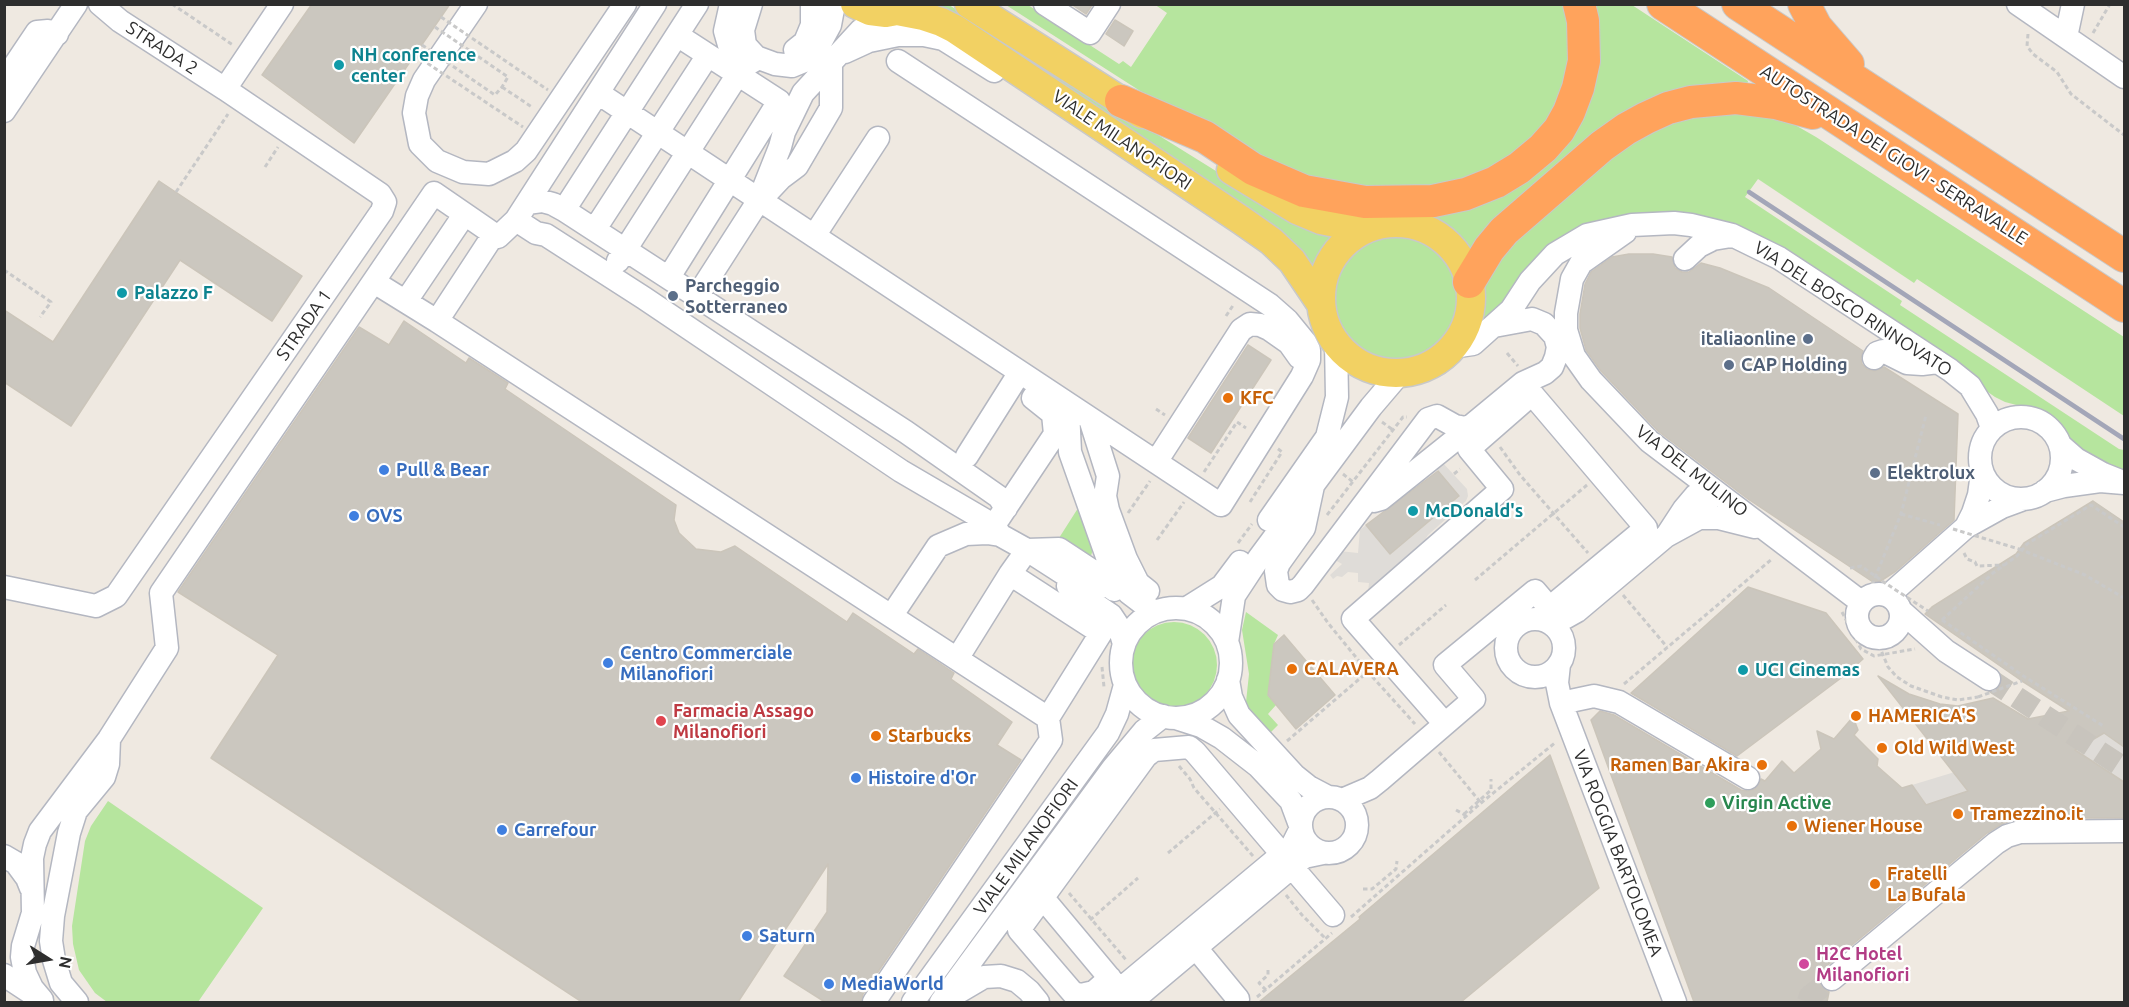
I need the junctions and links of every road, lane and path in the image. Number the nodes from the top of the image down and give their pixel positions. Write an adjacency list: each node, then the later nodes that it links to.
1 (76, 4): 31 (street)
2 (100, 4): 26 (street, STRADA 2)
3 (172, 4): 37 (path)
4 (282, 4): 37 (street)
5 (476, 4): 6 (street)
6 (625, 4)
7 (657, 4): 47 (street)
8 (696, 4): 32 (street)
9 (731, 4): 40 (street)
10 (812, 4): 24 (street)
11 (834, 4): 39 (street)
12 (855, 4): 25 (main road, VIALE MILANOFIORI)
13 (969, 4): 49 (main road, VIALE MILANOFIORI)
14 (991, 4): 49 (street)
15 (1045, 4): 16 (street)
16 (1109, 4)
17 (1579, 4): 49 (highway)
18 (1663, 4): 53 (highway, AUTOSTRADA DEI GIOVI - SERRAVALLE)
19 (1738, 4): 48 (highway)
20 (1804, 4): 48 (highway)
21 (2018, 4): 28 (street)
22 (2073, 4): 33 (street)
23 (2110, 4): 30 (path)
24 (755, 7): 39 (street); 40 (street)
25 (897, 9): 41 (street); 56 (main road, VIALE MILANOFIORI)
26 (126, 13): 45 (street, STRADA 2)
27 (441, 17): 46 (path, bridge)
28 (2038, 18): 33 (street); 58 (path)
29 (435, 27): 44 (path, bridge)
30 (2093, 33)
31 (57, 34): 43 (street); 50 (street)
32 (677, 35): 36 (street); 52 (street)
33 (2066, 37): 42 (street)
34 (422, 45): 44 (path, bridge)
35 (416, 55): 54 (path, bridge)
36 (708, 55): 40 (street); 57 (street)
37 (248, 56): 45 (street)
38 (898, 61): 98 (street)
39 (792, 66): 40 (street)
40 (745, 68): 60 (street); 61 (street)
41 (832, 74): 55 (street); 55 (street); 56 (street)
42 (2124, 77)
43 (4, 81)
44 (502, 87): 51 (path)
45 (225, 89): 139 (street, STRADA 1)
46 (548, 90)
47 (605, 92): 52 (street); 66 (street)
48 (1878, 96): 76 (highway)
49 (1121, 101): 70 (main road, VIALE MILANOFIORI)
50 (6, 106)
51 (535, 109)
52 (628, 113): 57 (street); 65 (street)
53 (1839, 119): 82 (highway); 86 (highway, AUTOSTRADA DEI GIOVI - SERRAVALLE)
54 (523, 127)
55 (800, 128): 64 (street); 64 (street)
56 (1109, 132): 85 (main road, VIALE MILANOFIORI)
57 (658, 133): 60 (street); 69 (street)
58 (2124, 135)
59 (878, 138): 73 (street)
60 (688, 153): 61 (street); 74 (street)
61 (730, 181): 64 (street); 80 (street)
62 (183, 182): 63 (path)
63 (176, 192)
64 (759, 200): 73 (street); 83 (street)
65 (564, 210): 66 (street); 69 (street)
66 (521, 211): 71 (street); 79 (street)
67 (464, 215): 71 (street); 81 (street); 84 (street)
68 (1652, 224): 72 (street, VIA DEL BOSCO RINNOVATO); 75 (street, VIA DEL BOSCO RINNOVATO); 90 (street, VIA DEL BOSCO RINNOVATO)
69 (595, 229): 74 (street)
70 (1365, 229): 82 (main road, VIALE MILANOFIORI); 85 (main road, VIALE MILANOFIORI)
71 (494, 234): 89 (street)
72 (1732, 236): 77 (street); 87 (street, VIA DEL BOSCO RINNOVATO)
73 (814, 237): 96 (street)
74 (626, 249): 79 (street); 80 (street)
75 (1600, 249): 115 (street, VIA DEL MULINO)
76 (2124, 256)
77 (1685, 259)
78 (4, 270): 88 (path)
79 (609, 275): 95 (street)
80 (669, 276): 83 (street)
81 (374, 282): 84 (street); 174 (street)
82 (1469, 282): 93 (main road, VIALE MILANOFIORI)
83 (698, 296): 91 (street)
84 (406, 302): 89 (street)
85 (1321, 304): 92 (main road, VIALE MILANOFIORI)
86 (2124, 306)
87 (1860, 310): 94 (street, VIA DEL BOSCO RINNOVATO); 94 (street)
88 (40, 318)
89 (437, 321): 157 (street)
90 (1493, 326): 93 (street, VIA DEL BOSCO RINNOVATO); 104 (street)
91 (767, 341): 95 (street); 100 (street)
92 (1336, 343): 97 (main road, VIALE MILANOFIORI); 149 (street, VIALE MILANOFIORI)
93 (1452, 347): 97 (main road, VIALE MILANOFIORI)
94 (1938, 362): 105 (street, VIA DEL BOSCO RINNOVATO)
95 (748, 369): 106 (street)
96 (1020, 372): 99 (street); 109 (street)
97 (1400, 373): 114 (street)
98 (1302, 376): 110 (street); 110 (street)
99 (1037, 392): 101 (street); 124 (street)
100 (858, 402): 106 (street); 109 (street)
101 (1075, 410): 110 (street); 120 (street); 149 (street)
102 (1926, 415): 121 (path)
103 (1377, 418): 107 (path)
104 (1477, 422): 119 (street); 119 (street)
105 (1992, 428): 108 (street); 111 (street)
106 (841, 429): 116 (street)
107 (1393, 430)
108 (2060, 445): 113 (street); 117 (street)
109 (958, 459): 116 (street); 124 (street)
110 (1158, 464): 120 (path)
111 (1982, 473): 118 (street); 127 (street)
112 (1600, 474): 137 (path); 156 (street); 173 (street)
113 (2124, 483): 117 (street)
114 (1312, 486): 119 (street); 152 (street)
115 (1708, 486): 123 (street); 126 (street, VIA DEL MULINO); 128 (street)
116 (932, 490): 124 (street)
117 (2045, 492): 118 (street)
118 (2021, 500): 127 (street)
119 (1366, 502)
120 (1114, 506): 149 (street)
121 (1901, 514): 127 (path); 136 (path)
122 (1256, 518): 129 (path)
123 (1699, 518): 126 (street); 128 (street)
124 (1000, 523): 131 (street); 148 (street)
125 (2124, 527): 130 (path)
126 (1768, 531): 138 (street, VIA DEL MULINO)
127 (1968, 534): 130 (path, bridge); 142 (street)
128 (1666, 536): 147 (street)
129 (1237, 544)
130 (2020, 549): 134 (path); 143 (path)
131 (1027, 550): 135 (street); 140 (street)
132 (1777, 555): 165 (path)
133 (1957, 556): 134 (path)
134 (2004, 565): 161 (path)
135 (1010, 574): 157 (street); 170 (street)
136 (1876, 576): 138 (path); 142 (path)
137 (1475, 580)
138 (1834, 581): 144 (street, VIA DEL MULINO); 154 (path)
139 (4, 587)
140 (1100, 591): 149 (street); 149 (street)
141 (1309, 595): 159 (path)
142 (1899, 597): 144 (street); 146 (path, bridge); 154 (street); 155 (street)
143 (2124, 598)
144 (1861, 602): 154 (street)
145 (1446, 605): 156 (path)
146 (1928, 610)
147 (1577, 611): 150 (street); 153 (street)
148 (894, 612)
149 (1154, 619): 152 (street); 163 (street, VIALE MILANOFIORI)
150 (1550, 623): 153 (street); 160 (street)
151 (1923, 641): 154 (street); 154 (path); 155 (street)
152 (1227, 642): 162 (street)
153 (1563, 642): 158 (street)
154 (1882, 643): 164 (path)
155 (1946, 651): 164 (street)
156 (1387, 656): 159 (path); 173 (street)
157 (957, 659): 170 (street)
158 (1559, 664): 160 (street); 166 (street, VIA ROGGIA BARTOLOMEA)
159 (1368, 672): 167 (path); 173 (path)
160 (1529, 676): 166 (street, VIA ROGGIA BARTOLOMEA)
161 (2025, 677): 164 (path, bridge); 171 (path)
162 (1228, 680): 169 (street, VIALE MILANOFIORI); 181 (street)
163 (1125, 685): 169 (street); 215 (street, VIALE MILANOFIORI)
164 (1983, 688)
165 (1607, 698): 166 (street); 177 (street)
166 (1562, 703): 172 (street, VIA ROGGIA BARTOLOMEA)
167 (1321, 710): 168 (path); 175 (path)
168 (1325, 714)
169 (1170, 717): 184 (street); 216 (street, VIALE MILANOFIORI)
170 (1048, 718): 214 (street)
171 (2105, 727)
172 (1572, 730): 179 (path); 218 (street, VIA ROGGIA BARTOLOMEA)
173 (1436, 731): 180 (path); 181 (street)
174 (109, 739): 185 (street); 213 (street)
175 (1294, 740)
176 (1173, 747): 191 (path); 191 (street); 195 (street)
177 (1748, 778)
178 (1491, 779): 179 (path)
179 (1492, 791): 180 (path)
180 (1480, 802): 183 (path)
181 (1342, 805): 184 (street); 188 (street)
182 (1456, 810): 183 (path)
183 (1465, 815): 194 (path)
184 (1301, 828): 188 (street); 191 (street)
185 (40, 831): 187 (street); 197 (street)
186 (2124, 831): 208 (street)
187 (4, 848)
188 (1323, 853): 191 (street)
189 (4, 856): 197 (street)
190 (1397, 861): 193 (path)
191 (1279, 868): 199 (street); 202 (path); 203 (street); 207 (street)
192 (1138, 878): 198 (path)
193 (1385, 878): 194 (path); 196 (path)
194 (1390, 883): 199 (path)
195 (1048, 889): 198 (path); 201 (street); 210 (street)
196 (1363, 889)
197 (33, 895): 200 (street)
198 (1091, 918): 201 (path); 207 (path)
199 (1339, 922): 202 (path)
200 (27, 930): 204 (street); 211 (street)
201 (1073, 933): 210 (street)
202 (1326, 939): 209 (path)
203 (1196, 948): 210 (street); 212 (street)
204 (4, 953)
205 (1268, 970): 209 (path)
206 (4, 975): 211 (street)
207 (1138, 975): 210 (street)
208 (1832, 979)
209 (1266, 990): 212 (path)
210 (1117, 993)
211 (44, 1001)
212 (1245, 1001)
213 (77, 1002)
214 (874, 1002)
215 (913, 1002)
216 (941, 1002): 217 (street)
217 (1038, 1002)
218 (1676, 1002)

